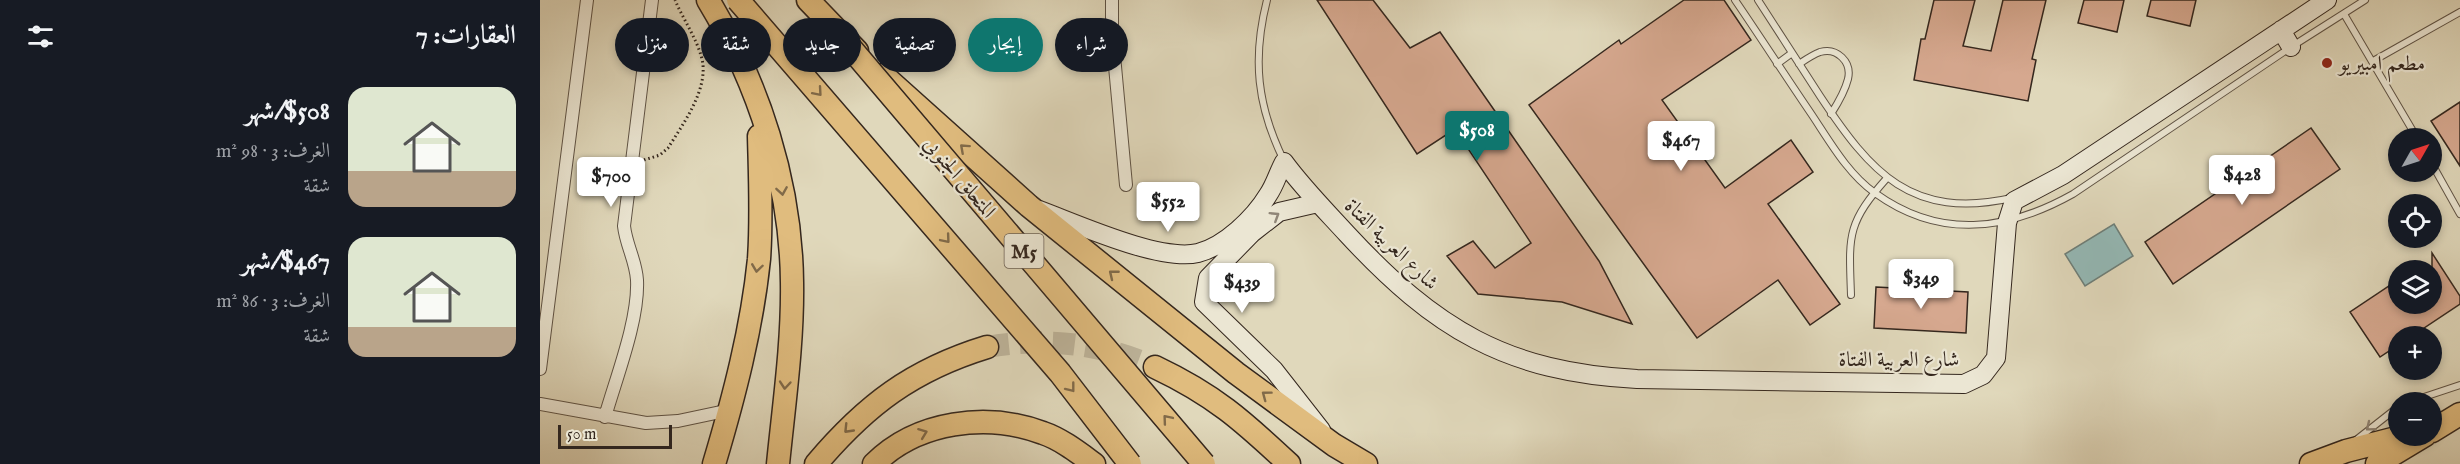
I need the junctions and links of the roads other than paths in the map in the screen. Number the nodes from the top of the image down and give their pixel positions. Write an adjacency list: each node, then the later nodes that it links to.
1 (587, 0): 40 (street)
2 (652, 0): 48 (street)
3 (708, 0): 23 (highway)
4 (738, 0): 59 (highway, one-way to 59, bridge)
5 (808, 0): 14 (highway, المتحلق الجنوبي)
6 (1112, 0): 29 (street)
7 (1268, 0): 26 (lane)
8 (1736, 0): 21 (lane)
9 (1758, 0): 17 (lane)
10 (2327, 0): 15 (street)
11 (2365, 0): 13 (lane)
12 (2460, 12): 20 (lane)
13 (2343, 14): 16 (lane); 20 (lane)
14 (824, 18)
15 (2281, 30): 16 (street); 31 (street)
16 (2291, 47): 35 (lane)
17 (1792, 53): 21 (lane); 22 (lane)
18 (861, 55): 33 (highway, one-way to 18)
19 (861, 60): 60 (highway, المتحلق الجنوبي / M5, one-way to 19, bridge)
20 (2373, 61): 25 (lane)
21 (1777, 64): 30 (lane)
22 (1799, 64): 24 (lane); 24 (lane)
23 (759, 104): 45 (highway, one-way to 45); 55 (highway, one-way to 55)
24 (1831, 114): 27 (lane)
25 (2411, 128)
26 (1284, 162): 32 (street, شارع العربية الفتاة); 36 (street, شارع العربية الفتاة)
27 (1887, 178): 30 (lane); 31 (lane)
28 (2442, 182): 34 (lane)
29 (1126, 185)
30 (1874, 193): 35 (lane); 37 (lane)
31 (2021, 196): 35 (street, شارع العربية الفتاة)
32 (1318, 203): 35 (street, شارع العربية الفتاة); 36 (street, شارع العربية الفتاة, one-way to 32)
33 (1029, 206): 36 (street, شارع العربية الفتاة); 51 (highway, one-way to 33)
34 (2460, 214)
35 (2007, 223)
36 (1247, 228): 51 (street, شارع العربية الفتاة)
37 (1851, 295)
38 (987, 347): 56 (highway, one-way to 56)
39 (1155, 367): 43 (highway)
40 (540, 369)
41 (2460, 385): 42 (lane)
42 (2439, 392)
43 (1210, 396): 61 (highway); 62 (highway)
44 (540, 404): 48 (street)
45 (730, 410): 48 (street); 54 (highway)
46 (2388, 414): 53 (lane, one-way to 53)
47 (2459, 414): 49 (highway)
48 (605, 417)
49 (2442, 424)
50 (2388, 440): 53 (highway)
51 (1334, 445): 63 (highway)
52 (2407, 446): 65 (highway)
53 (2346, 451): 64 (highway)
54 (714, 464)
55 (778, 464)
56 (816, 464)
57 (874, 464): 58 (highway, one-way to 58)
58 (1094, 464)
59 (1130, 464)
60 (1204, 464)
61 (1266, 464)
62 (1289, 464)
63 (1366, 464)
64 (2311, 464)
65 (2378, 464)

